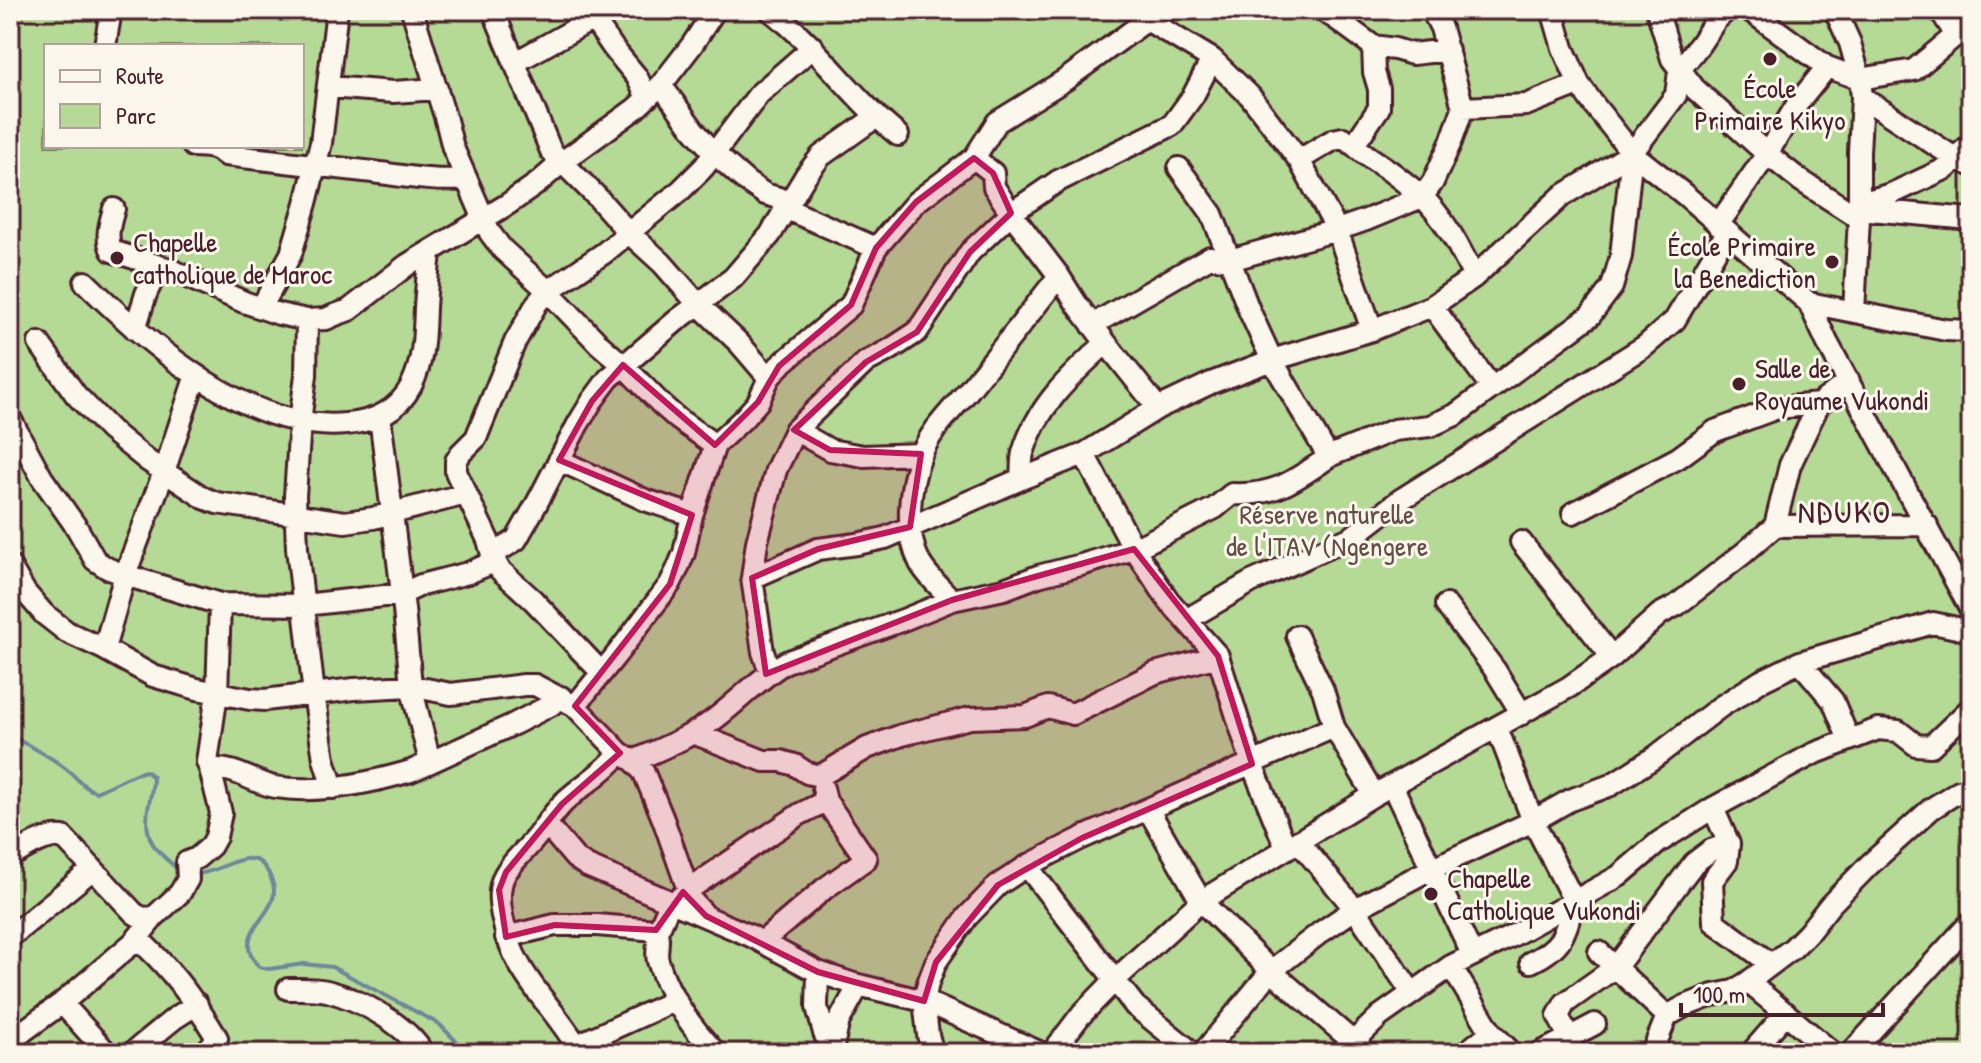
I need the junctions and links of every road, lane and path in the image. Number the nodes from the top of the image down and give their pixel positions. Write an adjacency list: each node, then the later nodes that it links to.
1 (111, 10): 19 (street)
2 (337, 10): 28 (street)
3 (412, 10): 30 (street)
4 (493, 10): 24 (street)
5 (715, 10): 31 (street)
6 (770, 10): 21 (street)
7 (1321, 10): 20 (street)
8 (1435, 10): 22 (street)
9 (1657, 10): 26 (street)
10 (1727, 10): 26 (street)
11 (1749, 10): 25 (street)
12 (1835, 10): 29 (street)
13 (1940, 10): 18 (street)
14 (1557, 11): 27 (street)
15 (590, 14): 24 (street); 31 (street)
16 (1152, 15): 23 (street); 41 (street)
17 (1971, 19): 18 (street)
18 (1956, 35): 29 (street)
19 (105, 44)
20 (1373, 46): 22 (street); 35 (street)
21 (813, 47): 33 (street); 38 (street)
22 (1448, 50): 32 (street)
23 (1212, 59): 42 (street); 51 (street)
24 (514, 63): 43 (street)
25 (1827, 67): 29 (street); 39 (street)
26 (1679, 71): 37 (street); 39 (street)
27 (1579, 84): 32 (street); 37 (street)
28 (329, 87): 30 (street); 44 (street)
29 (1861, 88): 40 (street); 50 (street)
30 (437, 89): 46 (street)
31 (654, 91): 38 (street); 43 (street)
32 (1463, 108): 47 (street)
33 (876, 117): 34 (street); 49 (street)
34 (898, 135)
35 (1354, 145): 42 (street); 47 (street)
36 (213, 148): 44 (street)
37 (1632, 153): 54 (street); 62 (street); 82 (street)
38 (715, 154): 49 (street); 56 (street)
39 (1767, 154): 50 (street); 54 (street)
40 (1966, 156): 50 (street)
41 (974, 158): 51 (street); 57 (street)
42 (1299, 160): 55 (street)
43 (562, 162): 53 (street); 56 (street)
44 (315, 166): 46 (street); 68 (street)
45 (1179, 168): 59 (street)
46 (466, 179): 53 (street)
47 (1422, 197): 55 (street); 62 (street)
48 (114, 209): 60 (street)
49 (787, 209): 57 (street); 66 (street)
50 (1859, 210): 52 (street); 69 (street)
51 (1011, 213): 61 (street); 88 (street)
52 (1971, 219)
53 (484, 220): 58 (street); 64 (street)
54 (1723, 228): 65 (street); 116 (street)
55 (1337, 230): 59 (street); 73 (street)
56 (628, 232): 64 (street); 66 (street)
57 (876, 248): 80 (street)
58 (430, 253): 70 (street); 85 (street)
59 (1230, 260): 71 (street); 77 (street)
60 (159, 266): 68 (street); 72 (street)
61 (1059, 276): 71 (street); 90 (street)
62 (1474, 277): 67 (street)
63 (85, 282): 72 (street)
64 (548, 291): 78 (street); 96 (street)
65 (1809, 303): 69 (street); 81 (street)
66 (698, 304): 78 (street); 80 (street)
67 (1432, 306): 73 (street); 82 (street)
68 (261, 308): 70 (street)
69 (1854, 312): 74 (street)
70 (307, 320): 87 (street)
71 (1092, 325): 76 (street)
72 (135, 329): 79 (street)
73 (1372, 330): 77 (street)
74 (1971, 331)
75 (39, 343): 94 (street)
76 (1106, 343): 84 (street); 95 (street)
77 (1272, 360): 84 (street); 92 (street)
78 (623, 365): 89 (street); 93 (street)
79 (196, 375): 87 (street); 94 (street)
80 (769, 378): 89 (street)
81 (1849, 381): 83 (street); 101 (street)
82 (1492, 388): 92 (street)
83 (1819, 404): 98 (street); 102 (street)
84 (1158, 408): 91 (street)
85 (380, 417): 87 (street); 97 (street)
86 (10, 418): 108 (street)
87 (300, 422): 99 (street)
88 (795, 430): 90 (street); 109 (street)
89 (715, 445): 100 (street)
90 (921, 454): 103 (street)
91 (1084, 454): 95 (street); 105 (street)
92 (1332, 455): 105 (street)
93 (559, 460): 100 (street); 106 (street)
94 (164, 472): 99 (street); 108 (street)
95 (1021, 479): 103 (street)
96 (466, 494): 97 (street); 106 (street)
97 (392, 513): 99 (street); 110 (street)
98 (1573, 513)
99 (296, 515): 113 (street)
100 (692, 515): 123 (street)
101 (1927, 525): 102 (street); 115 (street)
102 (1775, 526): 121 (street)
103 (910, 527): 109 (street); 111 (street)
104 (1521, 542): 121 (street)
105 (1134, 549): 111 (street); 116 (street)
106 (492, 557): 110 (street); 123 (street)
107 (10, 566): 119 (street)
108 (125, 575): 112 (street); 119 (street)
109 (752, 578): 124 (street)
110 (402, 594): 113 (street); 125 (street)
111 (952, 600): 124 (street)
112 (220, 604): 113 (street); 126 (street)
113 (304, 605): 127 (street)
114 (1446, 605): 130 (street)
115 (1971, 610)
116 (1186, 620): 120 (street)
117 (1971, 631): 122 (street)
118 (1297, 636): 131 (street)
119 (104, 649): 126 (street)
120 (1218, 656): 137 (street); 139 (street)
121 (1612, 657): 130 (street)
122 (1800, 662): 134 (street); 146 (street)
123 (601, 672): 128 (street)
124 (770, 672): 133 (street)
125 (411, 686): 127 (street); 128 (street); 136 (street)
126 (217, 693): 127 (street); 138 (street)
127 (314, 694): 141 (street)
128 (568, 701): 135 (street); 136 (street)
129 (1971, 708): 134 (street)
130 (1522, 714): 132 (street)
131 (1334, 727): 137 (street); 142 (street)
132 (1497, 728): 142 (street); 146 (street)
133 (693, 733): 135 (street); 139 (street)
134 (1849, 740): 144 (street)
135 (627, 757): 147 (street); 154 (street)
136 (430, 762): 141 (street)
137 (1252, 764): 145 (street); 148 (street)
138 (210, 769): 141 (street); 158 (street)
139 (820, 776): 143 (street)
140 (1971, 787): 168 (street)
141 (333, 788)
142 (1383, 790): 148 (street); 153 (street)
143 (826, 801): 154 (street); 164 (street)
144 (1713, 808): 149 (street); 156 (street)
145 (1148, 809): 151 (street); 155 (street)
146 (1533, 821): 153 (street); 156 (street)
147 (547, 825): 154 (street); 162 (street)
148 (1292, 844): 155 (street); 157 (street)
149 (1729, 844): 168 (street); 170 (street)
150 (10, 857): 152 (street)
151 (1027, 866): 173 (street); 179 (street)
152 (93, 869): 158 (street); 161 (street)
153 (1431, 869): 157 (street); 166 (street)
154 (681, 896): 160 (street); 164 (street)
155 (1201, 901): 171 (street); 173 (street)
156 (1574, 901): 166 (street); 167 (street)
157 (1355, 909): 171 (street); 177 (street)
158 (154, 917): 163 (street)
159 (1971, 922): 207 (street)
160 (656, 930): 162 (street); 178 (street)
161 (10, 937)
162 (506, 937): 188 (street)
163 (137, 938): 180 (street); 181 (street)
164 (762, 942): 172 (street)
165 (1599, 952): 170 (street)
166 (1472, 954): 169 (street)
167 (1531, 962)
168 (1771, 964): 174 (street)
169 (1451, 966): 177 (street); 185 (street)
170 (1616, 967): 183 (street); 186 (street)
171 (1271, 971): 189 (street); 200 (street)
172 (818, 972): 175 (street); 191 (street)
173 (1115, 980): 198 (street); 199 (street)
174 (1748, 982): 182 (street); 183 (street)
175 (859, 985): 179 (street); 191 (street)
176 (288, 989): 195 (street)
177 (1412, 993): 189 (street)
178 (676, 1000): 188 (street); 190 (street)
179 (924, 1001): 196 (street); 197 (street)
180 (62, 1003): 187 (street); 192 (street)
181 (197, 1004): 193 (street); 194 (street)
182 (1786, 1013): 205 (street); 206 (street)
183 (1667, 1016): 204 (street)
184 (1595, 1024): 186 (street)
185 (1491, 1032): 201 (street); 202 (street)
186 (1569, 1037): 203 (street)
187 (10, 1041)
188 (579, 1049)
189 (1354, 1049)
190 (714, 1052)
191 (832, 1052)
192 (107, 1053)
193 (132, 1053)
194 (212, 1053)
195 (423, 1053)
196 (933, 1053)
197 (1041, 1053)
198 (1052, 1053)
199 (1193, 1053)
200 (1203, 1053)
201 (1465, 1053)
202 (1512, 1053)
203 (1540, 1053)
204 (1652, 1053)
205 (1751, 1053)
206 (1833, 1053)
207 (1851, 1053)

